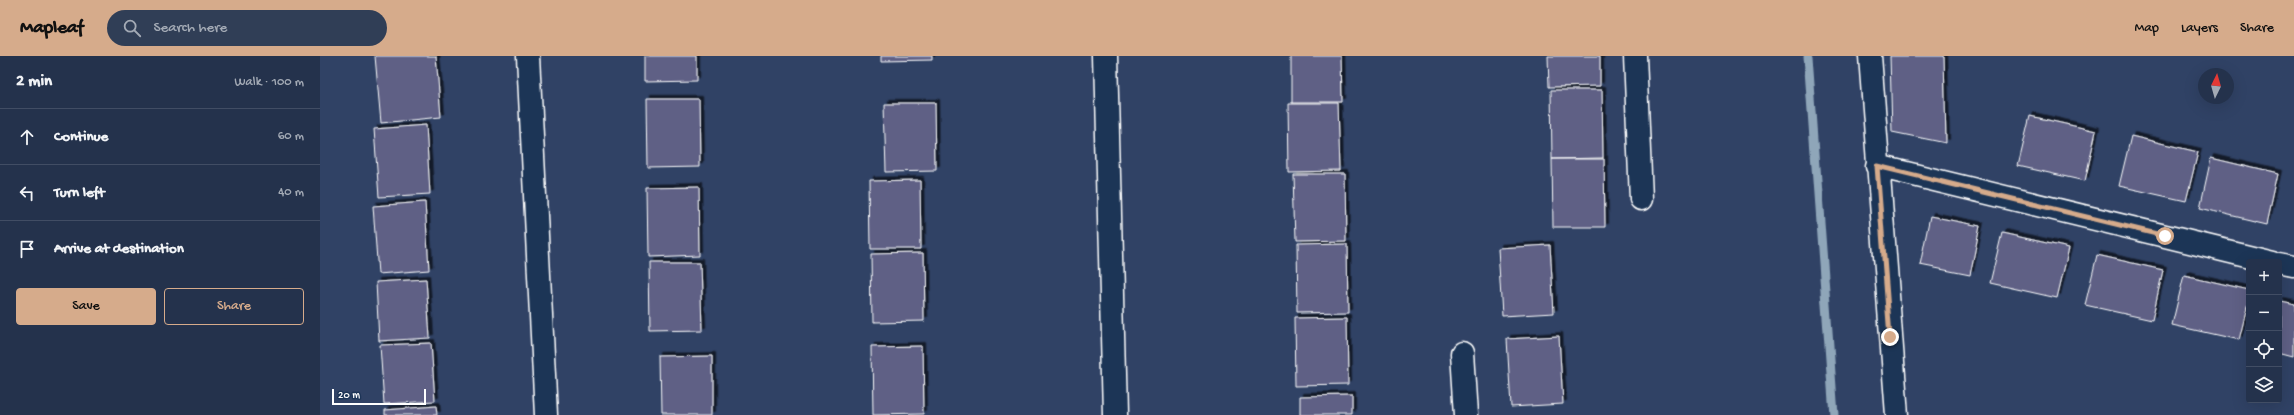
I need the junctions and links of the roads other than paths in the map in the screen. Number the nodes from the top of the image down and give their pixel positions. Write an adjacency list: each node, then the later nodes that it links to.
1 (528, 56): 11 (street)
2 (1106, 56): 12 (street)
3 (1635, 56): 6 (street)
4 (1870, 56): 5 (street)
5 (1877, 166): 7 (street); 14 (street)
6 (1641, 199)
7 (2260, 259)
8 (2282, 265): 9 (street)
9 (2294, 267)
10 (1462, 353): 13 (street)
11 (546, 415)
12 (1115, 415)
13 (1466, 415)
14 (1897, 415)

